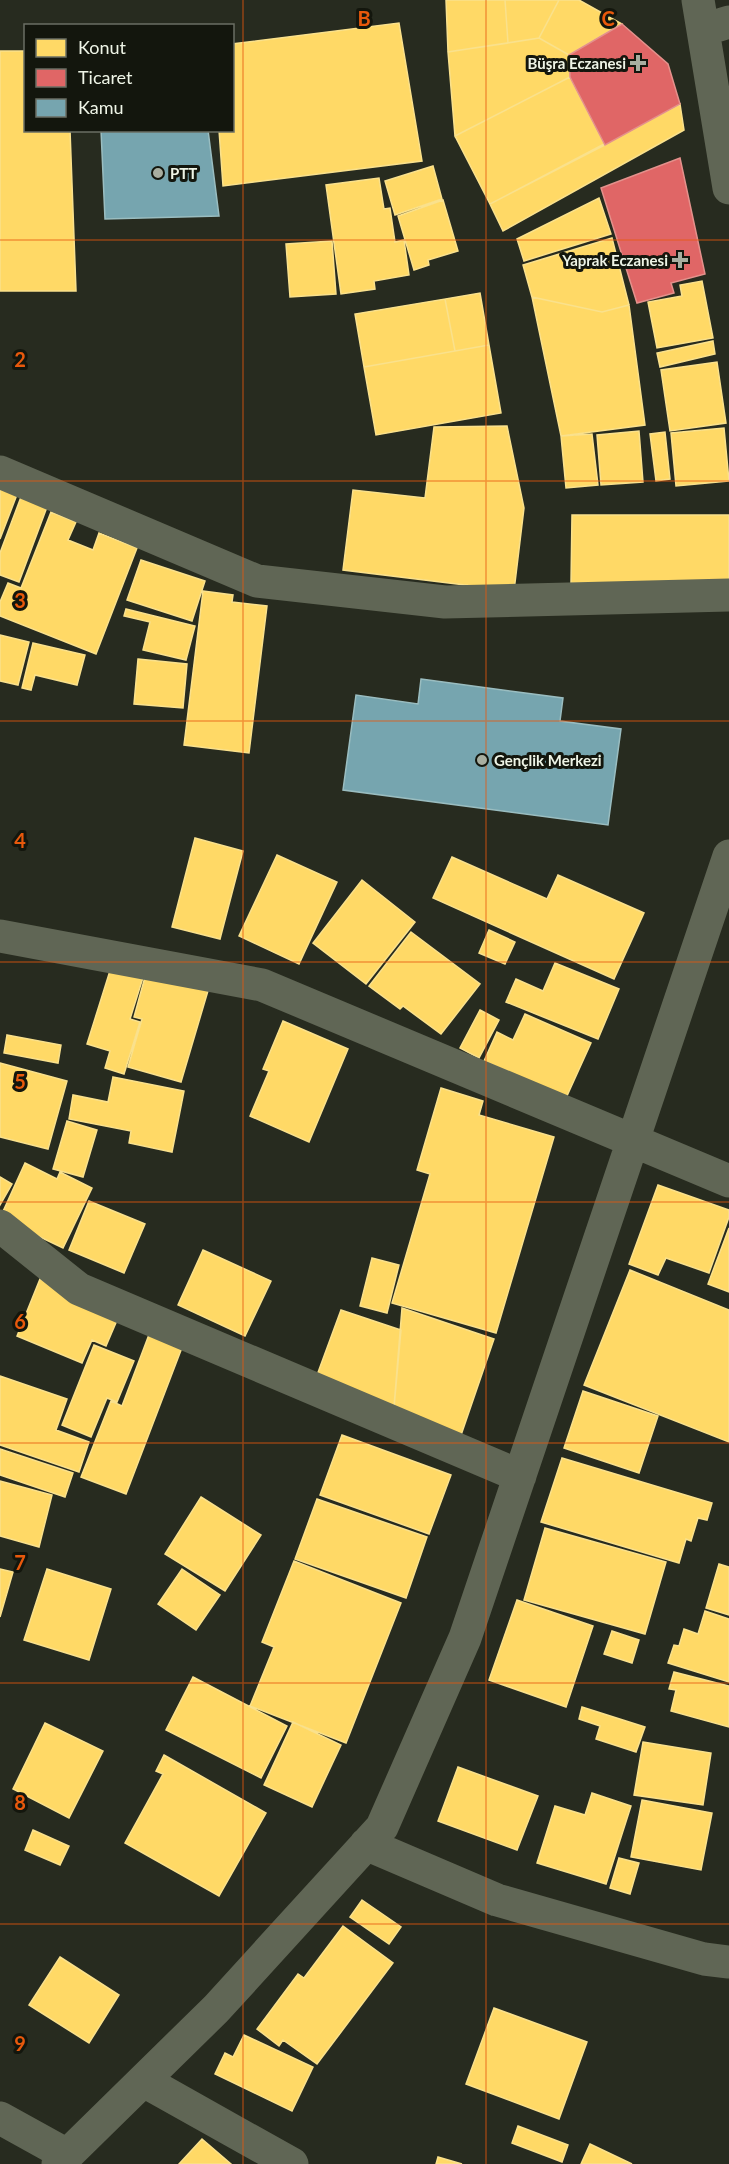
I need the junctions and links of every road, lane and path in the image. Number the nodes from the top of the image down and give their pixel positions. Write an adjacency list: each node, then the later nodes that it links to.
1 (710, 17): 2 (street)
2 (727, 167)
3 (0, 472): 4 (street)
4 (729, 595)
5 (729, 856): 7 (street)
6 (0, 936): 7 (street)
7 (632, 1142): 8 (street); 10 (street)
8 (729, 1181)
9 (0, 1226): 10 (street)
10 (520, 1476): 11 (street)
11 (366, 1844): 12 (street); 13 (street)
12 (729, 1962)
13 (144, 2081): 15 (street); 16 (street)
14 (0, 2118): 15 (street)
15 (63, 2160)
16 (292, 2164)

